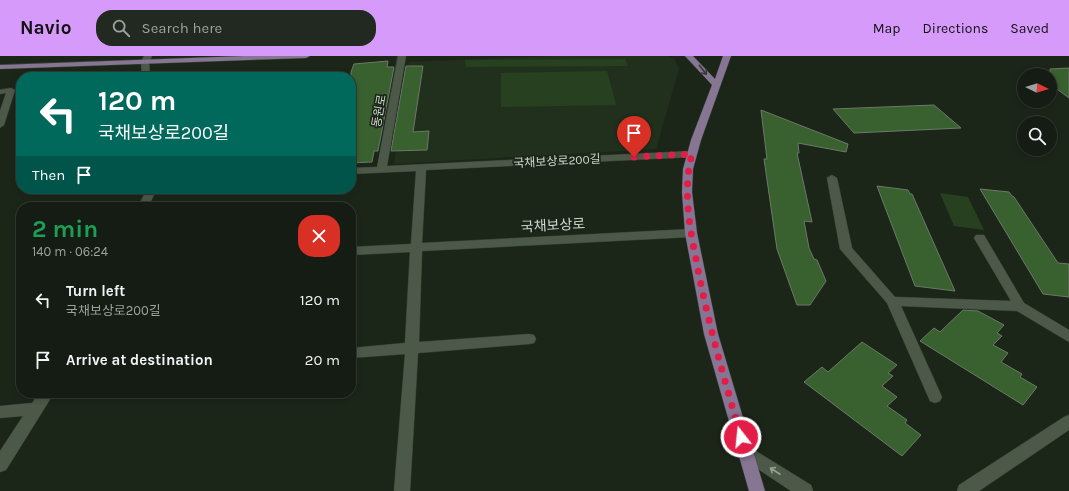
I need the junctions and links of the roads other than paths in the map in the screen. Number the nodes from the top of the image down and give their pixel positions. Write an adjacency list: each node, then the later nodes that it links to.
1 (306, 56): 5 (main road)
2 (402, 56): 13 (street, 동원로)
3 (689, 56): 8 (main road, one-way to 8)
4 (727, 56): 8 (main road)
5 (147, 59): 6 (main road); 7 (street)
6 (0, 67)
7 (146, 72)
8 (716, 85): 11 (main road)
9 (0, 92): 10 (street)
10 (0, 125)
11 (692, 154): 12 (street, 국채보상로200길); 16 (main road)
12 (421, 168): 13 (street, 국채보상로200길); 18 (street)
13 (381, 170): 14 (street, 국채보상로200길)
14 (356, 171)
15 (832, 178): 20 (street)
16 (691, 233): 18 (street, 국채보상로); 31 (main road)
17 (980, 238): 21 (street)
18 (416, 247): 19 (street, 국채보상로); 24 (street)
19 (356, 251)
20 (892, 301): 21 (street); 26 (street)
21 (1020, 306): 22 (street)
22 (1069, 337)
23 (529, 339): 24 (street)
24 (412, 348): 25 (street); 33 (street)
25 (356, 353)
26 (935, 397)
27 (44, 398): 28 (street)
28 (36, 409): 29 (street); 32 (street)
29 (0, 412)
30 (1069, 422): 36 (street)
31 (746, 452): 34 (main road); 35 (street, one-way to 31)
32 (0, 465)
33 (402, 491)
34 (757, 491)
35 (805, 491)
36 (965, 491)

